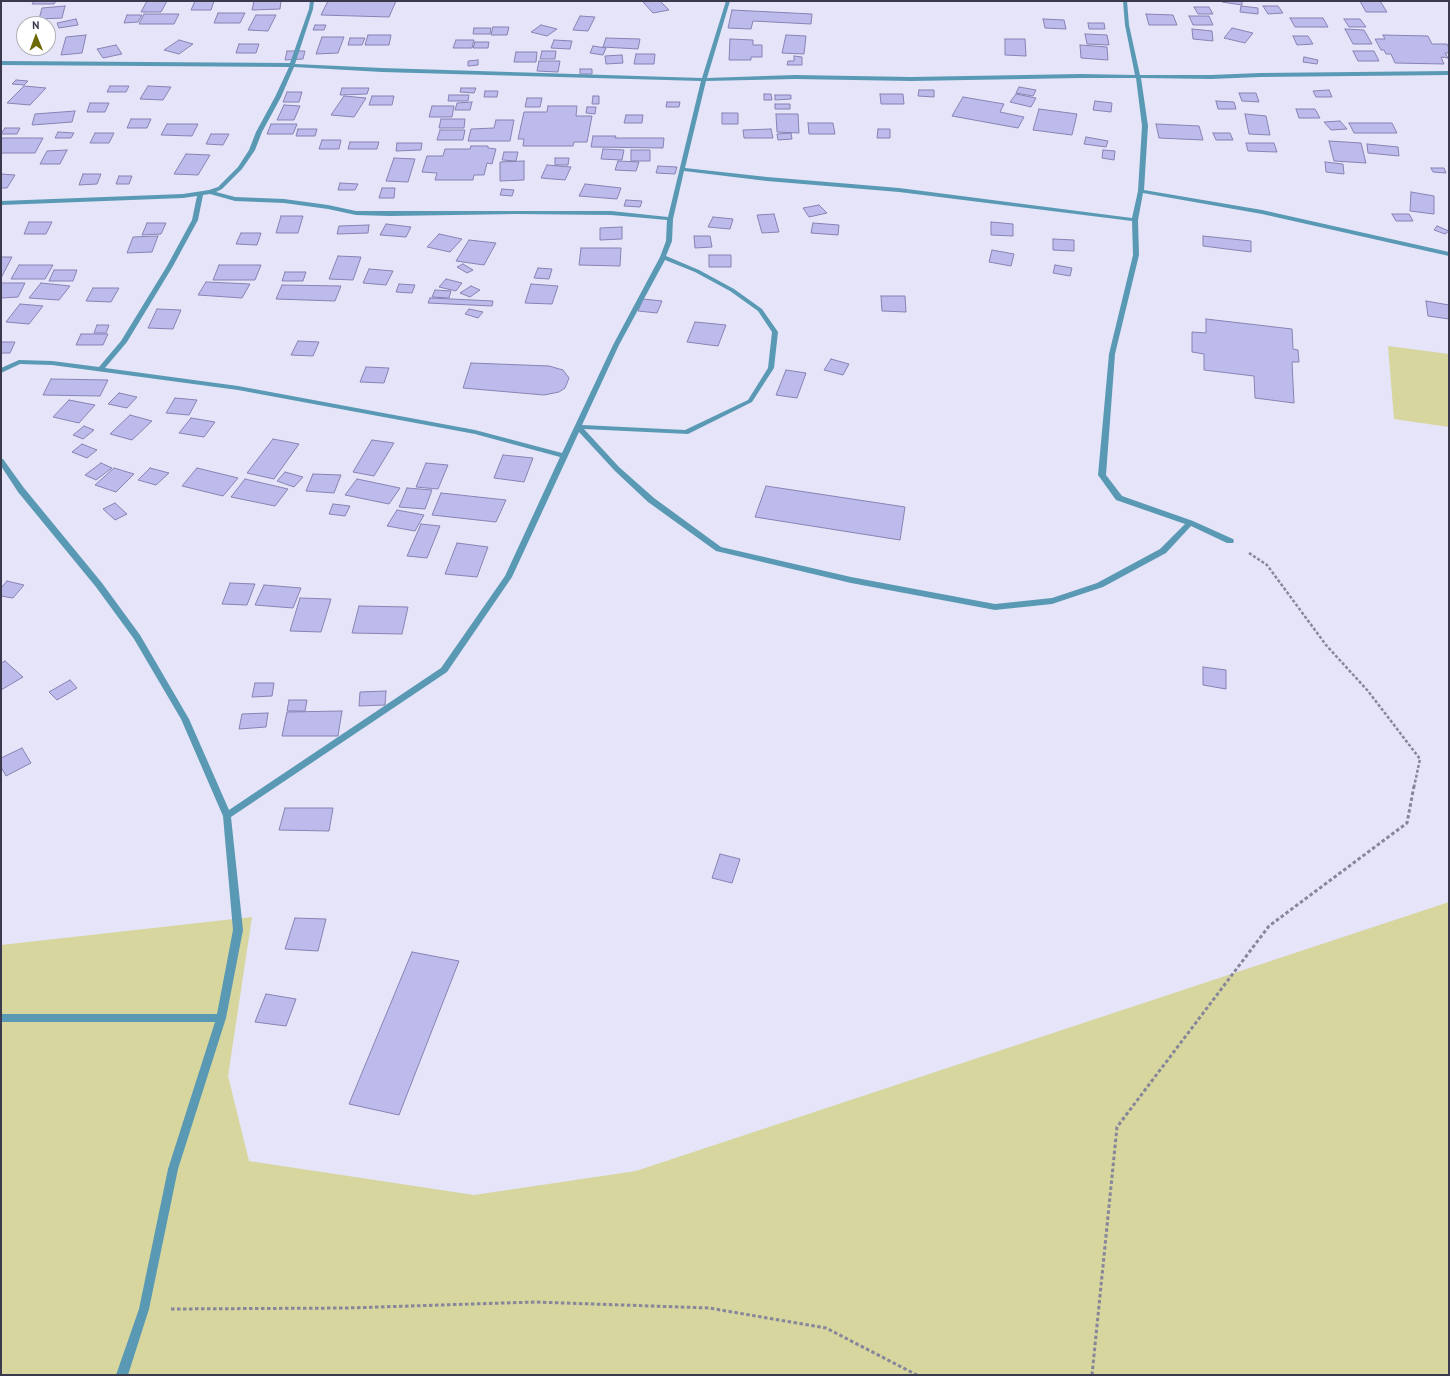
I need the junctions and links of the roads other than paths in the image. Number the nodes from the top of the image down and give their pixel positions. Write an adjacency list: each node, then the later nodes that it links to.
1 (312, 1): 5 (street)
2 (728, 1): 8 (street)
3 (1125, 1): 7 (street)
4 (1, 63): 5 (street)
5 (292, 65): 8 (street); 11 (street)
6 (1449, 73): 7 (street)
7 (1138, 76): 8 (street); 10 (street)
8 (704, 80): 9 (street)
9 (682, 168): 14 (street); 15 (street)
10 (1141, 191): 15 (street); 16 (street)
11 (210, 192): 12 (street); 14 (street)
12 (200, 193): 13 (street); 18 (street)
13 (1, 203)
14 (670, 220): 17 (street)
15 (1135, 220): 23 (street)
16 (1449, 254)
17 (663, 257): 20 (street); 20 (street)
18 (101, 369): 19 (street); 21 (street)
19 (1, 371)
20 (578, 426): 21 (street); 23 (street)
21 (564, 456): 25 (street)
22 (1, 461): 25 (street)
23 (1190, 523): 24 (street)
24 (1230, 541)
25 (227, 816): 27 (street)
26 (1, 1018): 27 (street)
27 (221, 1018): 28 (street)
28 (122, 1375)

